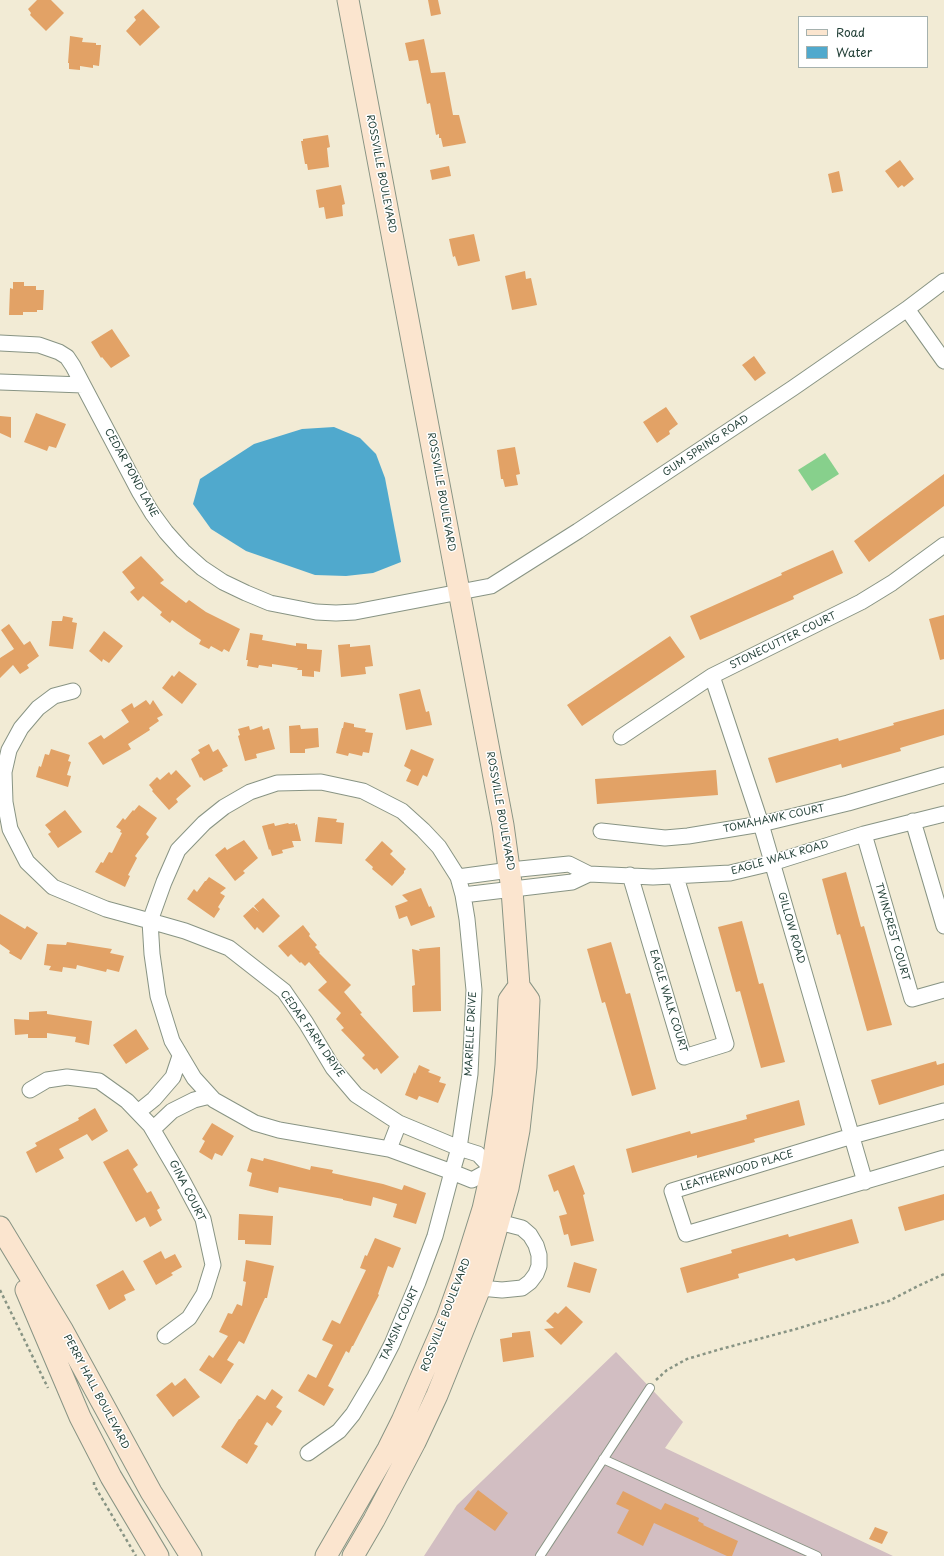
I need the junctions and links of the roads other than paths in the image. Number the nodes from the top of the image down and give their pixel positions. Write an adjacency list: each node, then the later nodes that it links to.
1 (348, 0): 9 (main road, ROSSVILLE BOULEVARD)
2 (944, 281): 3 (street, GUM SPRING ROAD)
3 (907, 309): 5 (street); 9 (street, GUM SPRING ROAD)
4 (0, 343): 7 (street, CEDAR POND LANE)
5 (944, 360)
6 (0, 382): 7 (street)
7 (83, 385): 9 (street, CEDAR POND LANE)
8 (944, 545): 10 (street, STONECUTTER COURT)
9 (460, 593): 23 (main road, ROSSVILLE BOULEVARD)
10 (712, 676): 12 (street, STONECUTTER COURT); 16 (street, GILLOW ROAD)
11 (73, 691): 25 (street, CEDAR FARM DRIVE)
12 (621, 737)
13 (944, 775): 16 (street, TOMAHAWK COURT)
14 (944, 814): 15 (street, EAGLE WALK ROAD)
15 (913, 821): 18 (street, EAGLE WALK ROAD); 26 (street)
16 (761, 824): 17 (street, TOMAHAWK COURT); 19 (street, GILLOW ROAD)
17 (601, 831)
18 (864, 834): 19 (street, EAGLE WALK ROAD); 28 (street, TWINCREST COURT)
19 (772, 863): 22 (street, EAGLE WALK ROAD); 36 (street, GILLOW ROAD)
20 (630, 875): 22 (street, EAGLE WALK ROAD); 22 (street, EAGLE WALK COURT); 23 (street, EAGLE WALK ROAD)
21 (458, 877): 23 (street); 24 (street, MARIELLE DRIVE); 25 (street, MARIELLE DRIVE)
22 (676, 877)
23 (511, 880): 24 (street); 27 (main road, ROSSVILLE BOULEVARD)
24 (463, 895): 37 (street, MARIELLE DRIVE)
25 (150, 921): 29 (street); 34 (street, CEDAR FARM DRIVE)
26 (944, 926)
27 (519, 986): 40 (main road, ROSSVILLE BOULEVARD); 43 (main road, ROSSVILLE BOULEVARD)
28 (944, 990)
29 (180, 1056): 31 (street); 33 (street)
30 (30, 1090): 33 (street, GINA COURT)
31 (210, 1096): 35 (street); 38 (street)
32 (944, 1111): 36 (street, LEATHERWOOD PLACE)
33 (138, 1112): 35 (street, GINA COURT)
34 (400, 1123): 37 (street, CEDAR FARM DRIVE); 38 (street)
35 (153, 1129): 46 (street, GINA COURT)
36 (852, 1136): 42 (street, GILLOW ROAD); 42 (street, LEATHERWOOD PLACE)
37 (459, 1148): 40 (street, CEDAR FARM DRIVE); 41 (street, MARIELLE DRIVE)
38 (389, 1149): 41 (street)
39 (944, 1158): 42 (street, LEATHERWOOD PLACE)
40 (492, 1169): 41 (street); 52 (main road, ROSSVILLE BOULEVARD)
41 (452, 1172): 48 (street, TAMSIN COURT)
42 (865, 1182)
43 (500, 1222): 45 (main road, ROSSVILLE BOULEVARD); 45 (street)
44 (1, 1228): 50 (main road, PERRY HALL BOULEVARD); 51 (main road, PERRY HALL BOULEVARD)
45 (480, 1288): 53 (main road, ROSSVILLE BOULEVARD)
46 (165, 1336)
47 (650, 1388): 49 (lane)
48 (308, 1453)
49 (603, 1460): 54 (lane); 55 (lane)
50 (158, 1556)
51 (191, 1556)
52 (326, 1556)
53 (353, 1556)
54 (540, 1556)
55 (817, 1556)

